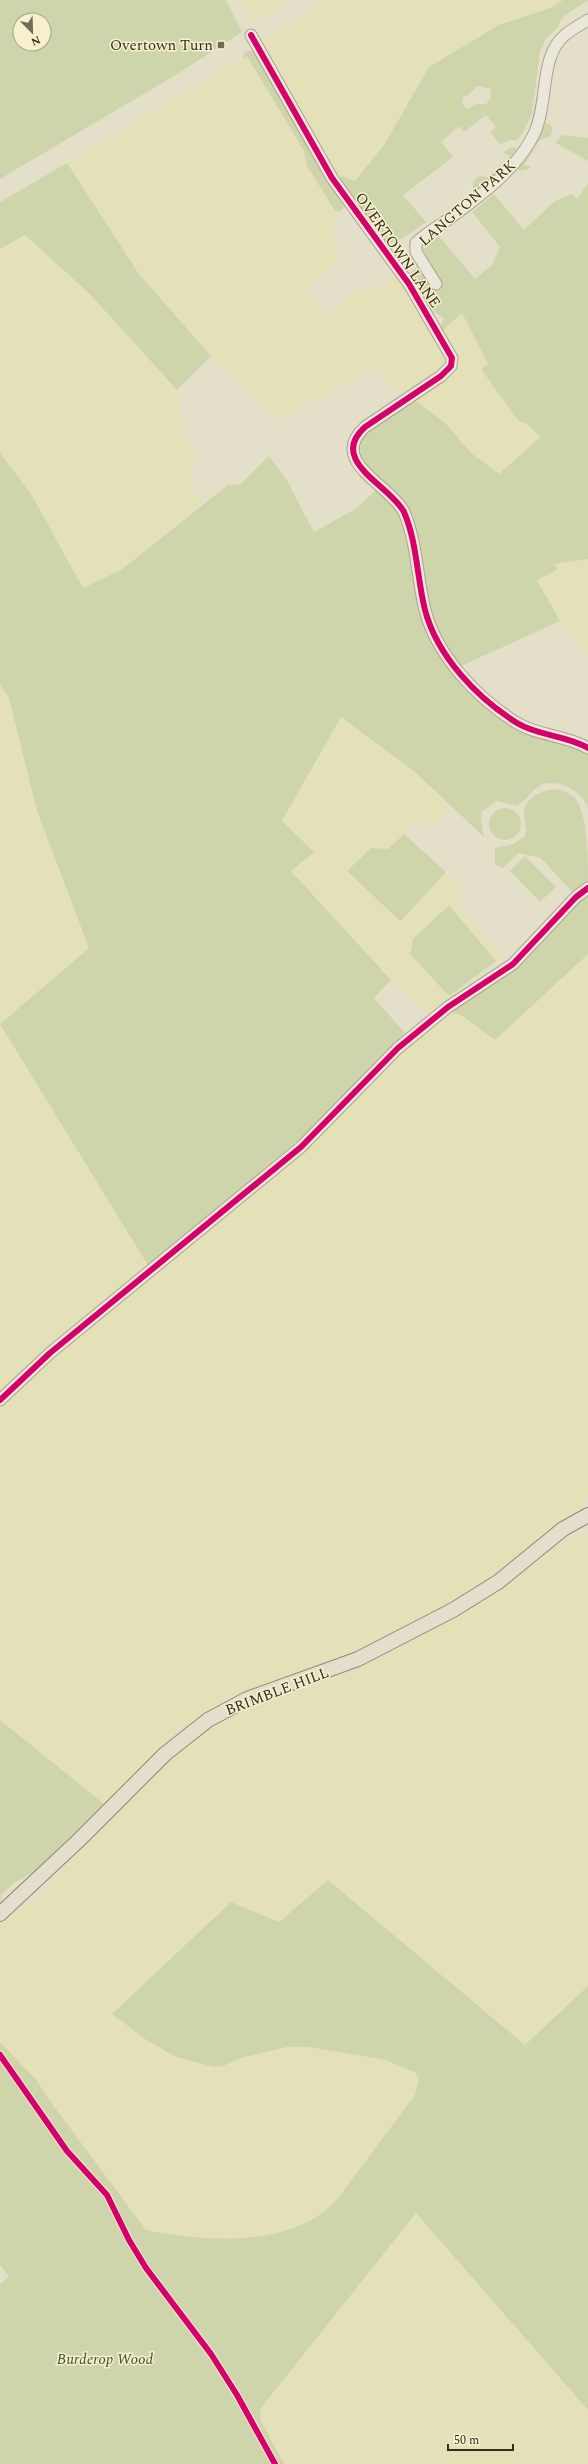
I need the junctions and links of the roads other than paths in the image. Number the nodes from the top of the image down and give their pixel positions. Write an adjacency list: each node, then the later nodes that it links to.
1 (588, 20): 3 (street, LANGTON PARK)
2 (251, 35): 4 (street, OVERTOWN LANE)
3 (436, 284)
4 (588, 748)
5 (588, 888): 6 (street)
6 (0, 1400)
7 (588, 1515): 8 (main road, BRIMBLE HILL)
8 (0, 1914)

